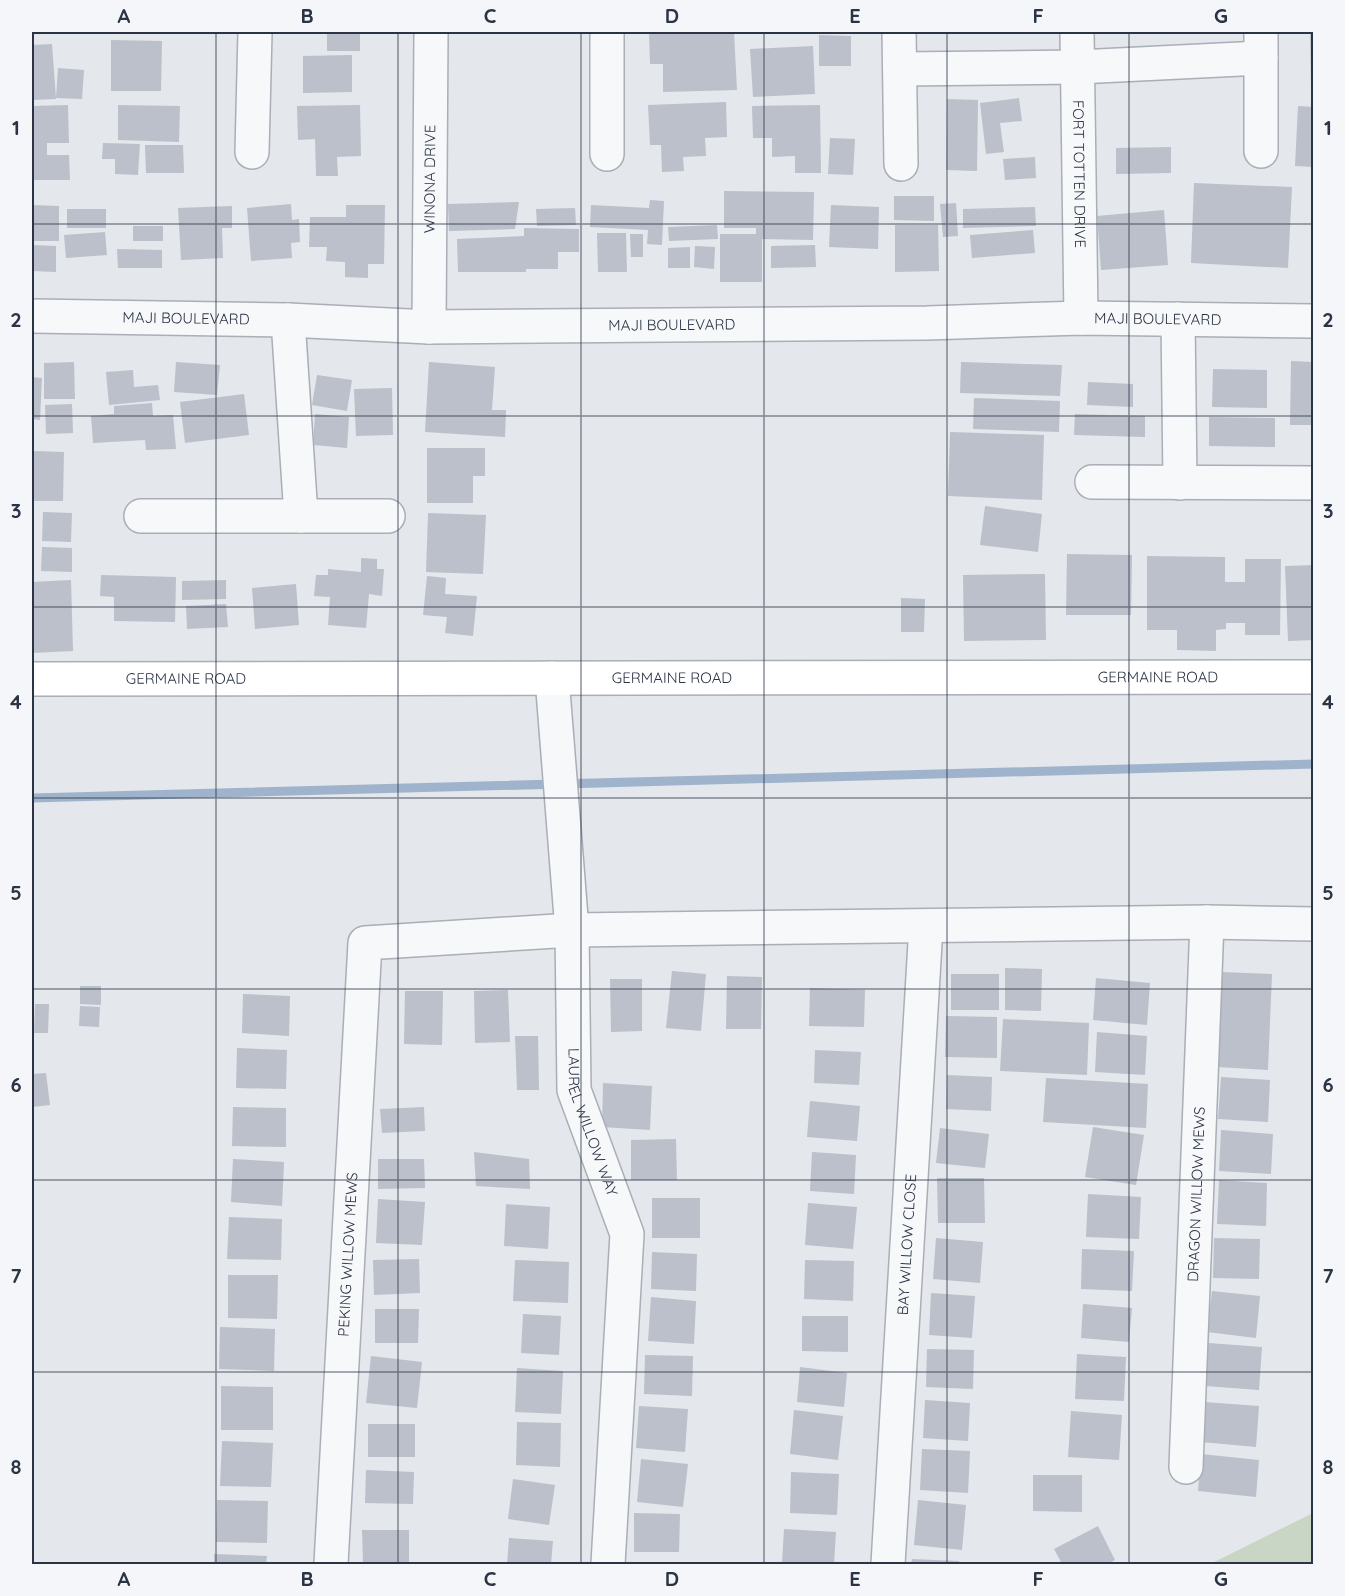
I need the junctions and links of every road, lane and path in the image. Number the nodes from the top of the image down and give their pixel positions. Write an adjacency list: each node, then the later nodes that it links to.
1 (255, 32): 10 (street)
2 (431, 32): 18 (street, WINONA DRIVE)
3 (607, 32): 11 (street)
4 (899, 32): 8 (street)
5 (1077, 32): 7 (street, FORT TOTTEN DRIVE)
6 (1261, 45): 7 (street); 9 (street)
7 (1078, 68): 8 (street); 14 (street, FORT TOTTEN DRIVE)
8 (900, 69): 12 (street)
9 (1261, 151)
10 (252, 152)
11 (607, 154)
12 (901, 164)
13 (32, 316): 15 (street, MAJI BOULEVARD)
14 (1082, 318): 16 (street, MAJI BOULEVARD); 18 (street, MAJI BOULEVARD)
15 (288, 320): 18 (street, MAJI BOULEVARD); 23 (street)
16 (1178, 320): 17 (street, MAJI BOULEVARD); 20 (street)
17 (1314, 321)
18 (429, 327)
19 (1092, 482): 20 (street)
20 (1180, 483): 21 (street)
21 (1314, 483)
22 (141, 516): 23 (street)
23 (301, 516): 24 (street)
24 (388, 516)
25 (1314, 677): 26 (street, GERMAINE ROAD)
26 (552, 678): 27 (street, GERMAINE ROAD); 31 (street, LAUREL WILLOW WAY)
27 (32, 679)
28 (1207, 922): 29 (street); 30 (street); 32 (street, DRAGON WILLOW MEWS)
29 (1314, 924)
30 (926, 926): 31 (street); 35 (street, BAY WILLOW CLOSE)
31 (572, 930): 33 (street, PEKING WILLOW MEWS); 34 (street, LAUREL WILLOW WAY)
32 (1186, 1467)
33 (330, 1564)
34 (608, 1564)
35 (888, 1564)

